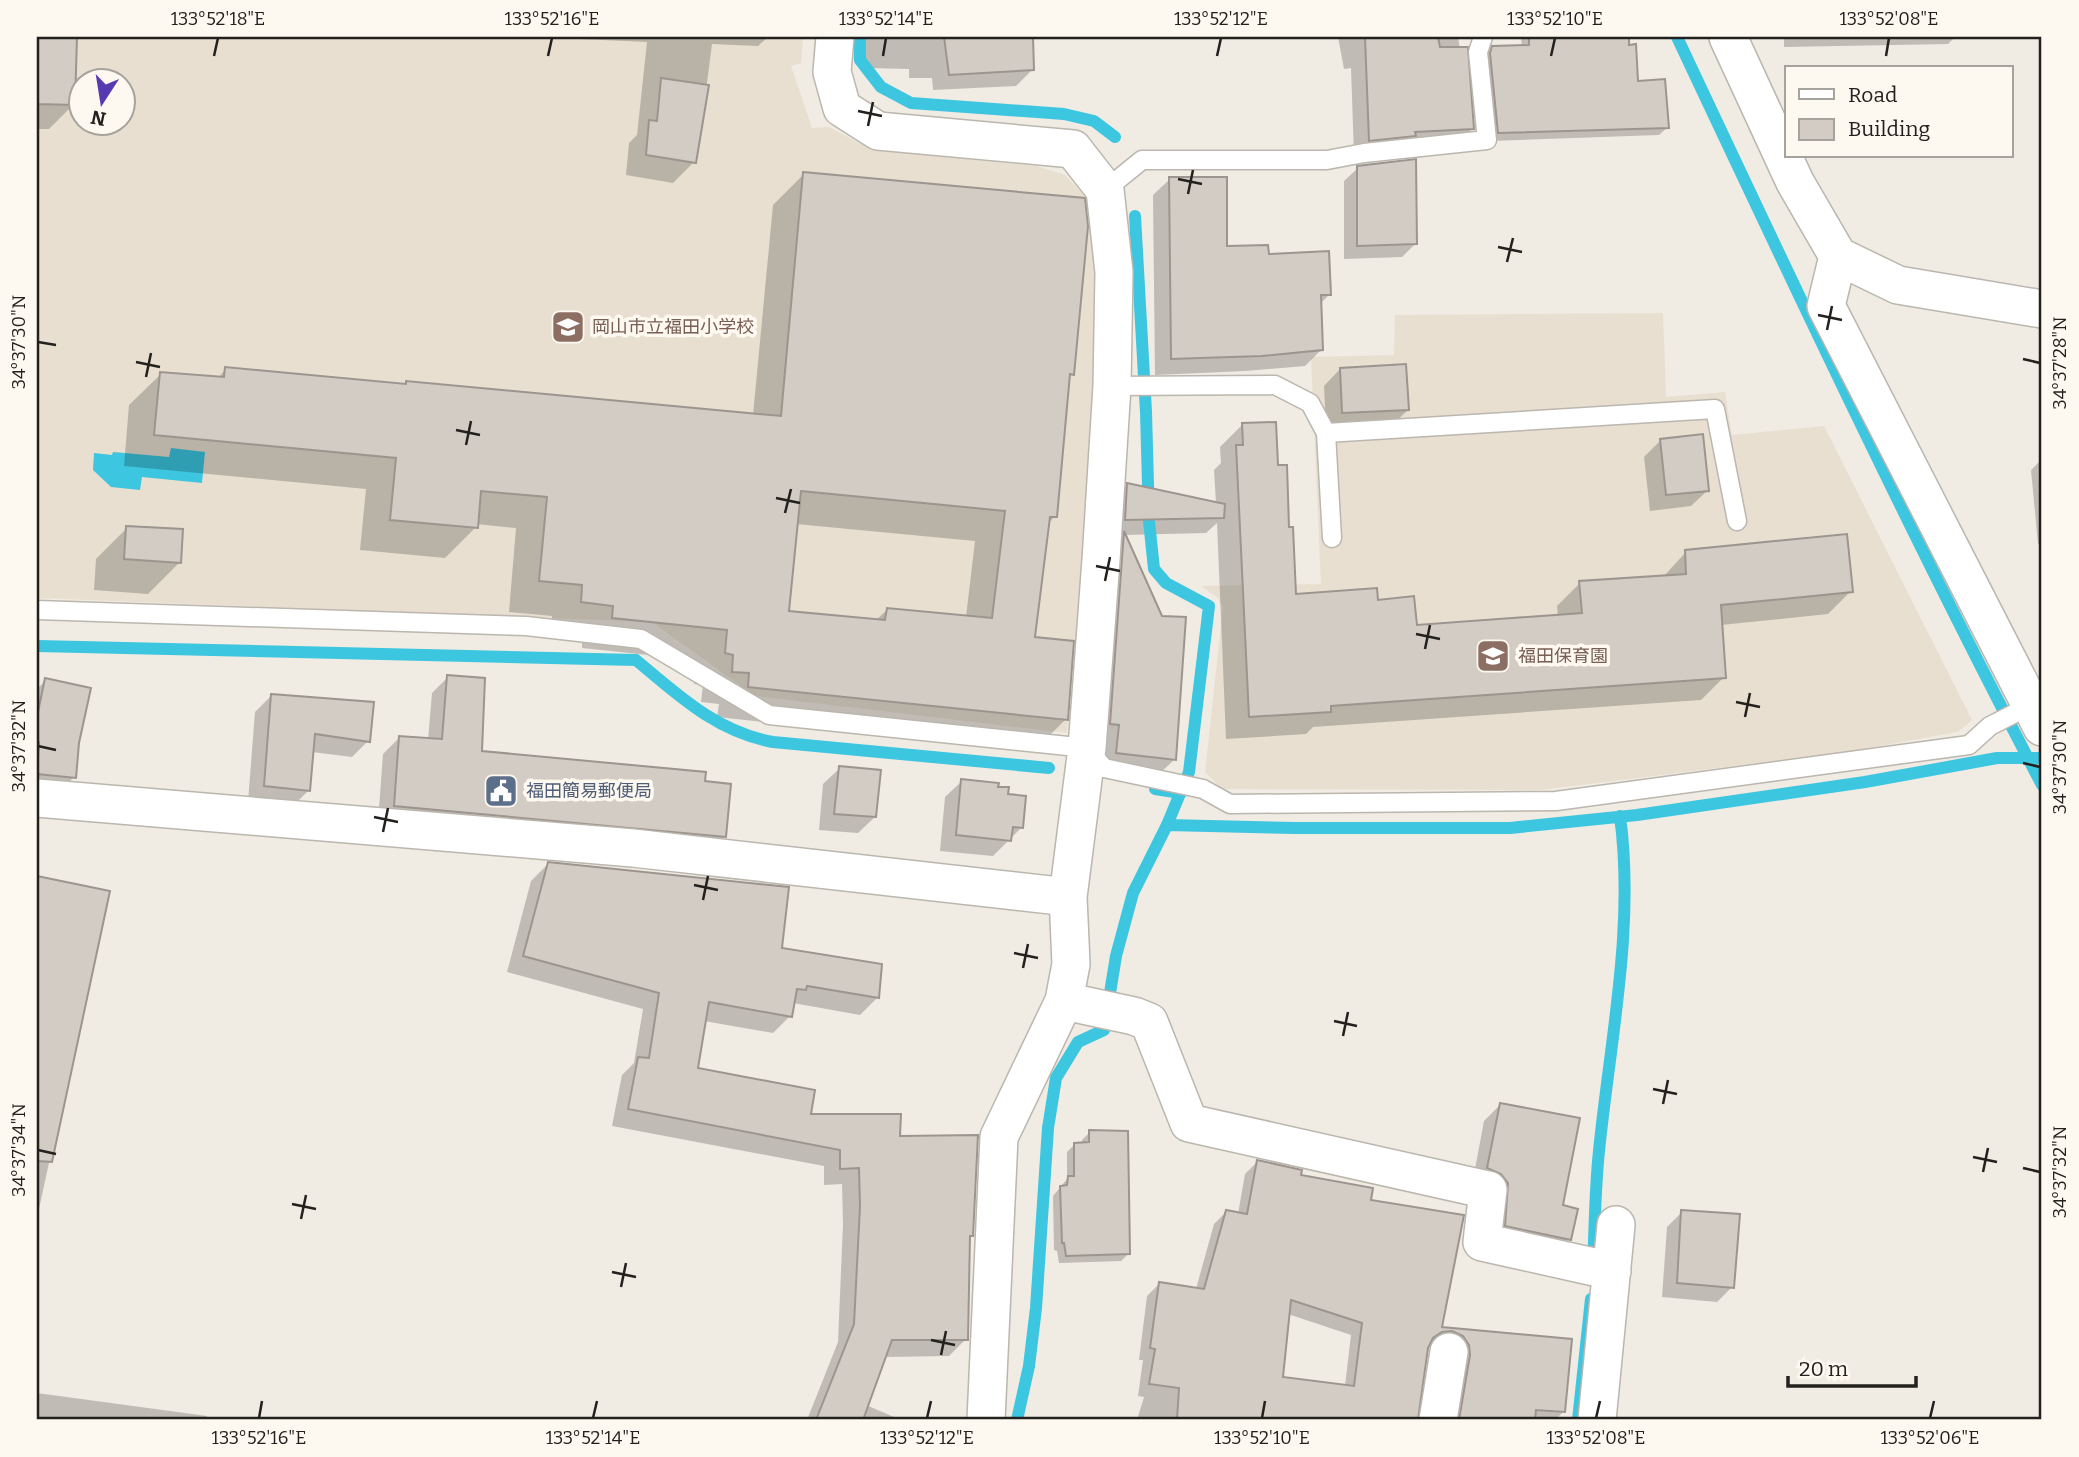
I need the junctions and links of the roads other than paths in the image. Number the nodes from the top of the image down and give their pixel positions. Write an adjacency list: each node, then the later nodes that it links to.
1 (835, 37): 4 (street)
2 (1482, 37): 4 (lane)
3 (1728, 37): 5 (street)
4 (1105, 191): 7 (street)
5 (1838, 256): 6 (street); 12 (street)
6 (2042, 309)
7 (1121, 386): 8 (lane); 13 (street)
8 (1326, 433): 9 (lane); 10 (lane)
9 (1737, 521)
10 (1332, 538)
11 (37, 610): 13 (lane)
12 (2030, 715): 13 (lane)
13 (1087, 748): 15 (street)
14 (37, 798): 15 (street)
15 (1068, 897): 16 (street)
16 (1093, 1007): 18 (street); 20 (street)
17 (1616, 1225): 18 (street)
18 (1600, 1269): 22 (street)
19 (1449, 1352): 21 (street)
20 (986, 1420)
21 (1438, 1420)
22 (1597, 1420)

